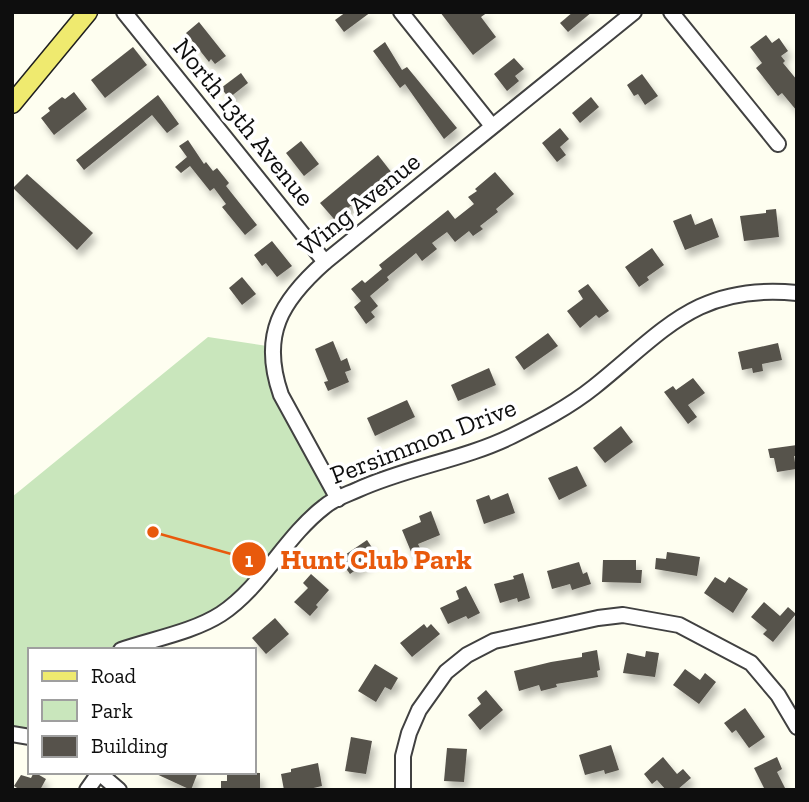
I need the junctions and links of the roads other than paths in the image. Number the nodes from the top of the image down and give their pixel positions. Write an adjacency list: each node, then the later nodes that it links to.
1 (88, 12): 6 (main road)
2 (124, 12): 9 (street, North 13th Avenue)
3 (401, 12): 7 (street)
4 (634, 12): 7 (street, Wing Avenue)
5 (671, 12): 8 (street)
6 (12, 104)
7 (492, 126): 9 (street, Wing Avenue)
8 (778, 144)
9 (325, 262): 11 (street, Wing Avenue)
10 (797, 293): 11 (street, Persimmon Drive)
11 (338, 499): 12 (street, Persimmon Drive)
12 (127, 648)
13 (797, 727): 18 (street)
14 (98, 774): 16 (street)
15 (100, 774): 17 (street)
16 (87, 790)
17 (119, 790)
18 (403, 790)

